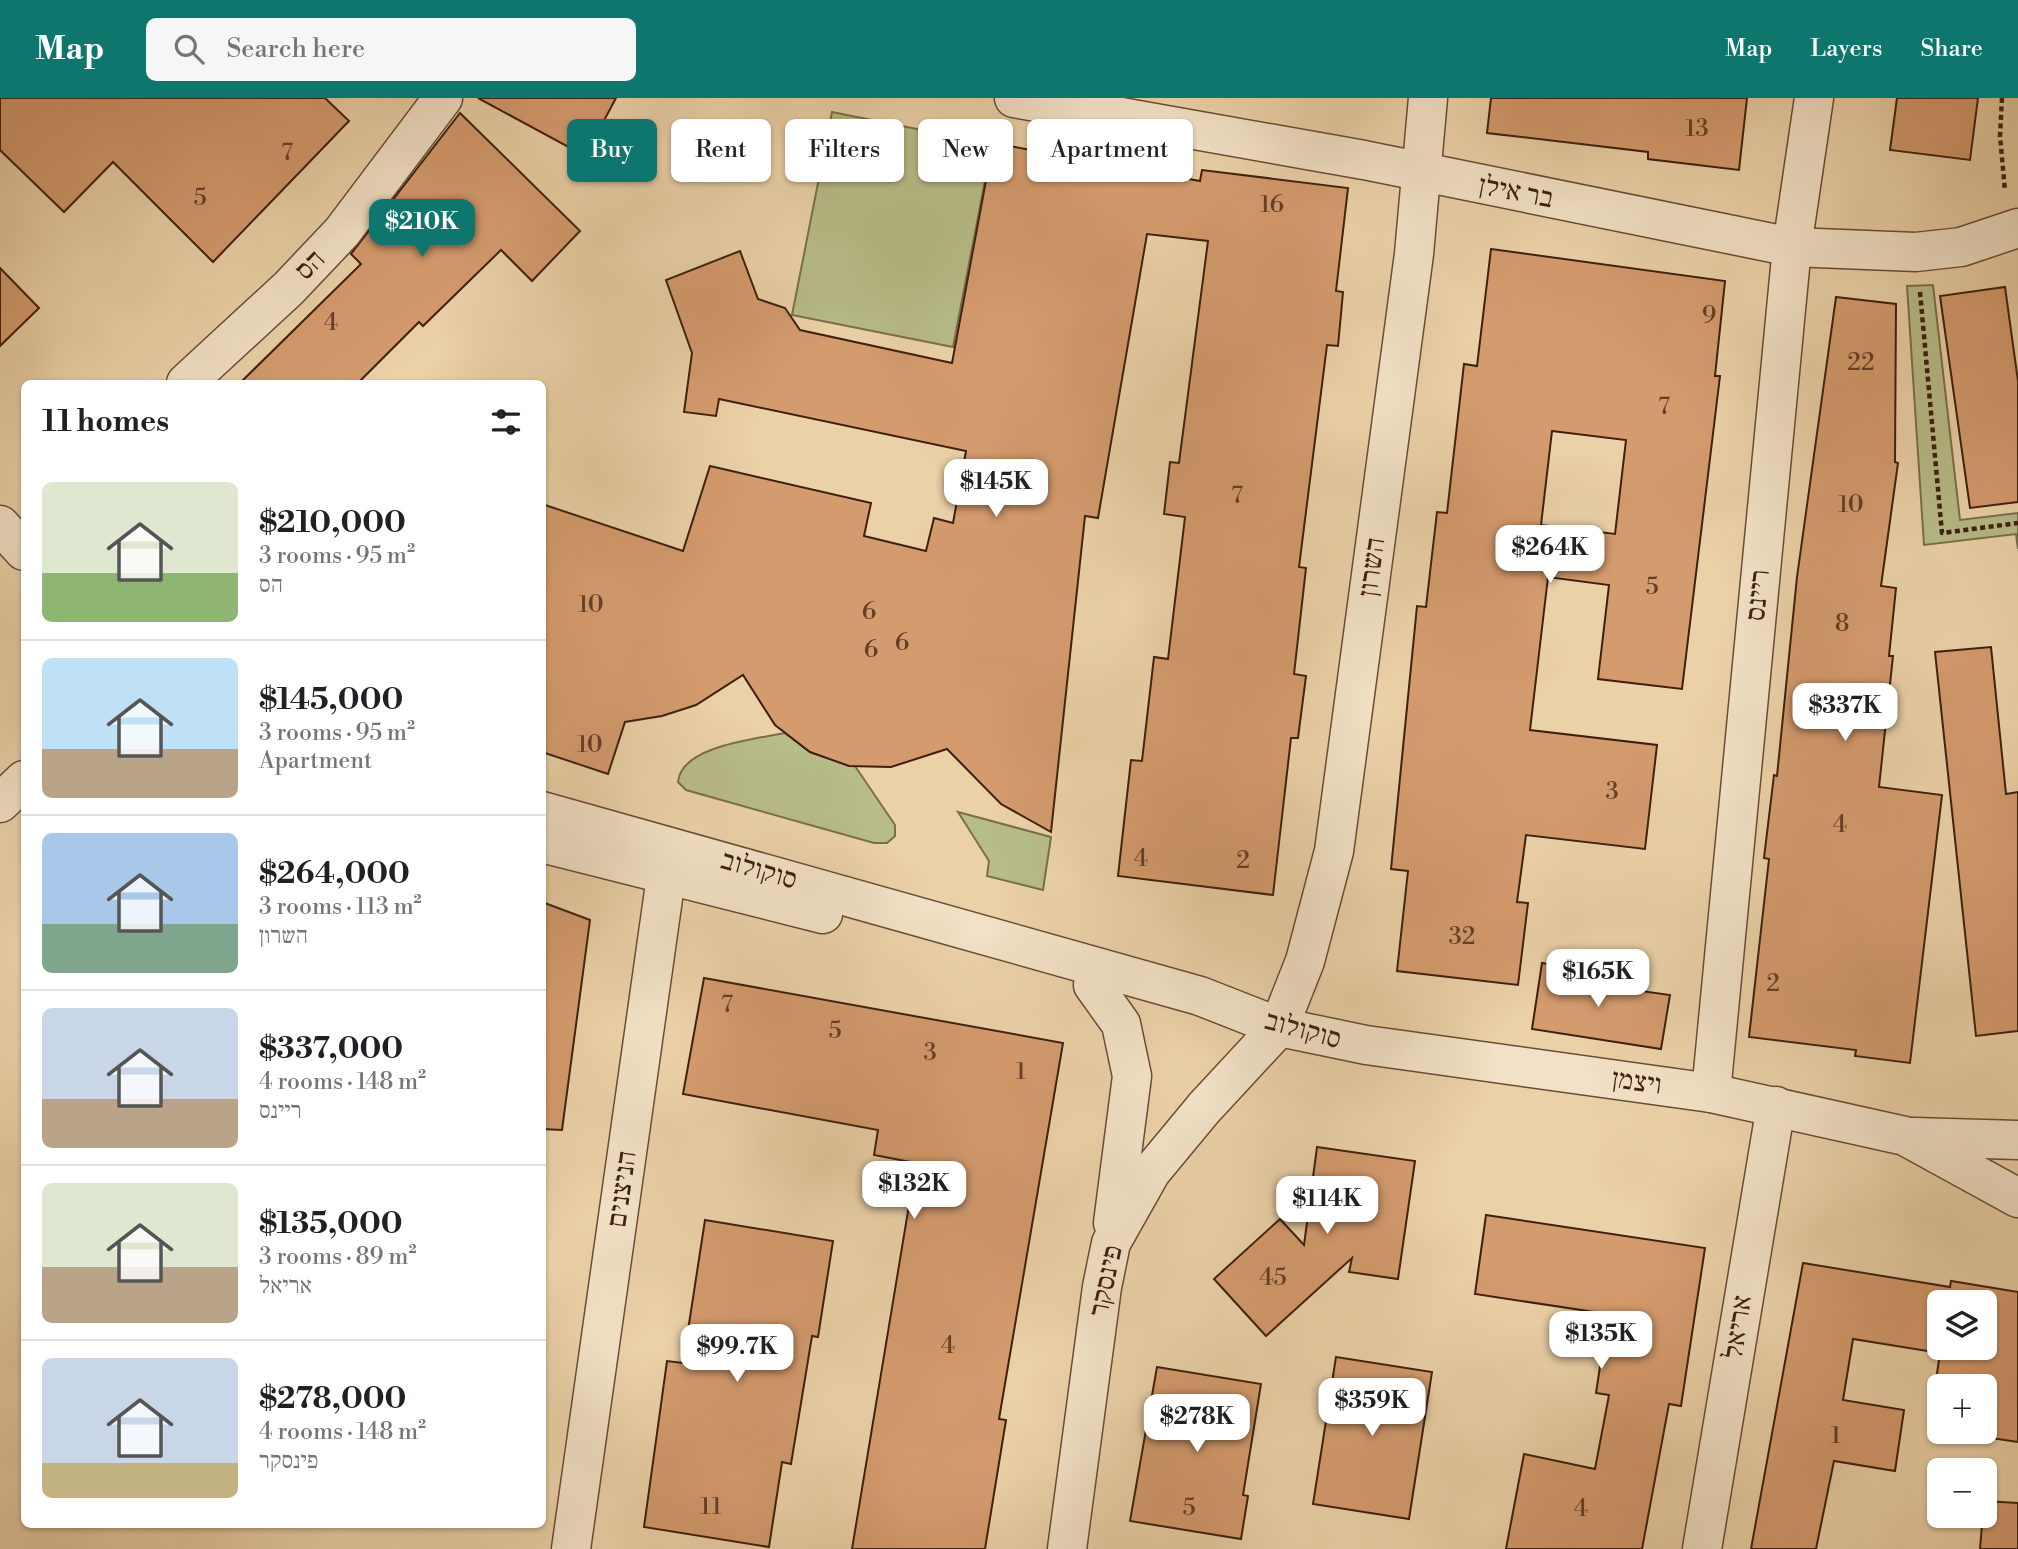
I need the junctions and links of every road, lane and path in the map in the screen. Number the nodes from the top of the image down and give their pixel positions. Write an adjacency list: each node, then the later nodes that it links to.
1 (443, 98): 10 (street, הס)
2 (1014, 98): 6 (street, בר אילן)
3 (1428, 98): 6 (street, השרון)
4 (1814, 98): 8 (street, ריינס)
5 (2002, 98): 7 (path)
6 (1422, 173): 8 (street, בר אילן); 23 (street, השרון)
7 (2015, 230): 9 (street, בר אילן)
8 (1792, 247): 9 (street, בר אילן); 25 (street, ריינס)
9 (1916, 252): 12 (path)
10 (189, 380)
11 (0, 503): 14 (street)
12 (2018, 523)
13 (0, 525): 15 (street)
14 (21, 525)
15 (21, 548)
16 (21, 783): 17 (street)
17 (0, 803)
18 (546, 812): 19 (street, סוקולוב)
19 (640, 836): 21 (street); 23 (street, סוקולוב)
20 (546, 844): 21 (street, סוקולוב)
21 (666, 877): 22 (street, סוקולוב); 31 (street, הניצנים)
22 (1093, 985): 23 (street, סוקולוב); 30 (street)
23 (1272, 1035): 24 (street, סוקולוב); 30 (street, פינסקר)
24 (1366, 1045): 25 (street, ויצמן)
25 (1711, 1093): 26 (street, ויצמן)
26 (1776, 1106): 27 (street, ויצמן); 33 (street, אריאל)
27 (1905, 1136): 28 (street, ויצמן); 29 (street, ויצמן)
28 (2018, 1140)
29 (2018, 1198)
30 (1111, 1243): 32 (street, פינסקר)
31 (570, 1549)
32 (1067, 1549)
33 (1702, 1549)

